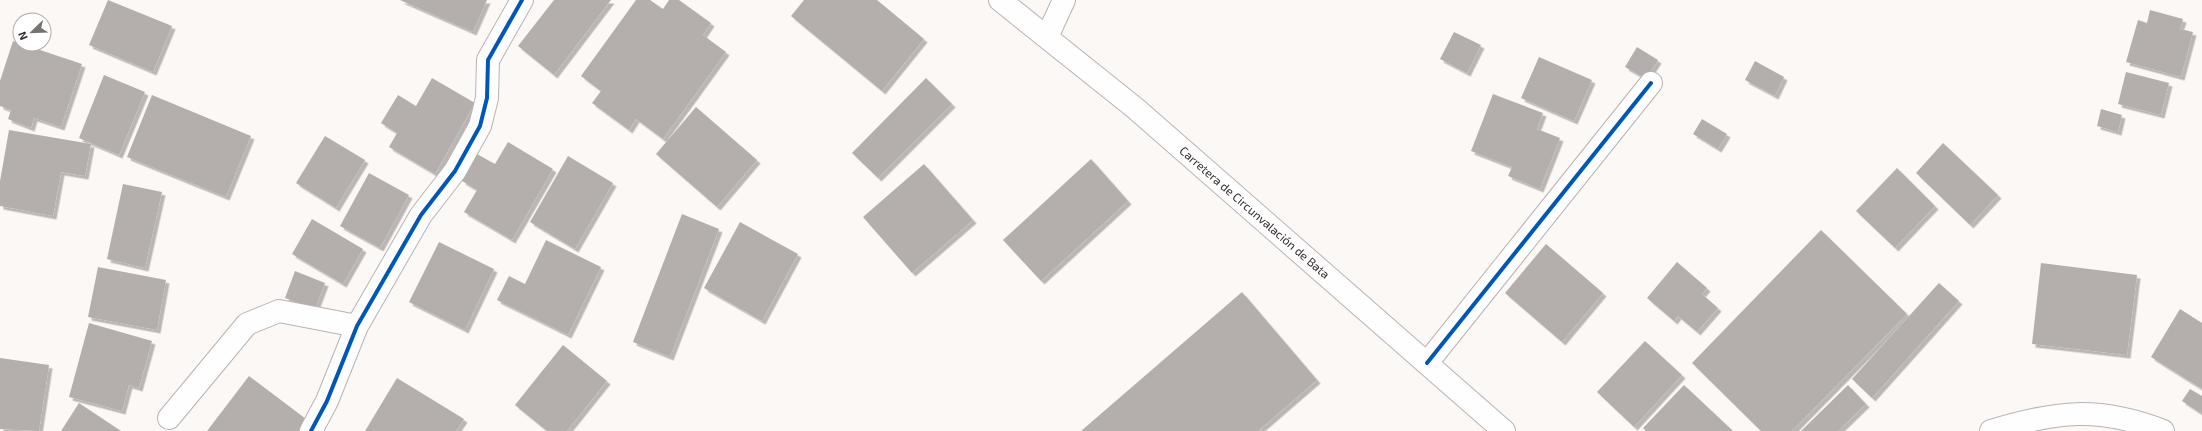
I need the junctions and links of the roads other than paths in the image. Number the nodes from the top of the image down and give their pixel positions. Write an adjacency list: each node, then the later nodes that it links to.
1 (522, 0): 6 (street)
2 (1000, 0): 4 (street, Carretera de Circunvalación de Bata)
3 (1064, 0): 4 (street)
4 (1047, 37): 7 (street, Carretera de Circunvalación de Bata)
5 (1651, 83): 7 (street)
6 (357, 326): 8 (street); 9 (street)
7 (1427, 363): 10 (street, Carretera de Circunvalación de Bata)
8 (169, 418)
9 (311, 431)
10 (1504, 431)
11 (1991, 431): 12 (street)
12 (2163, 431)

